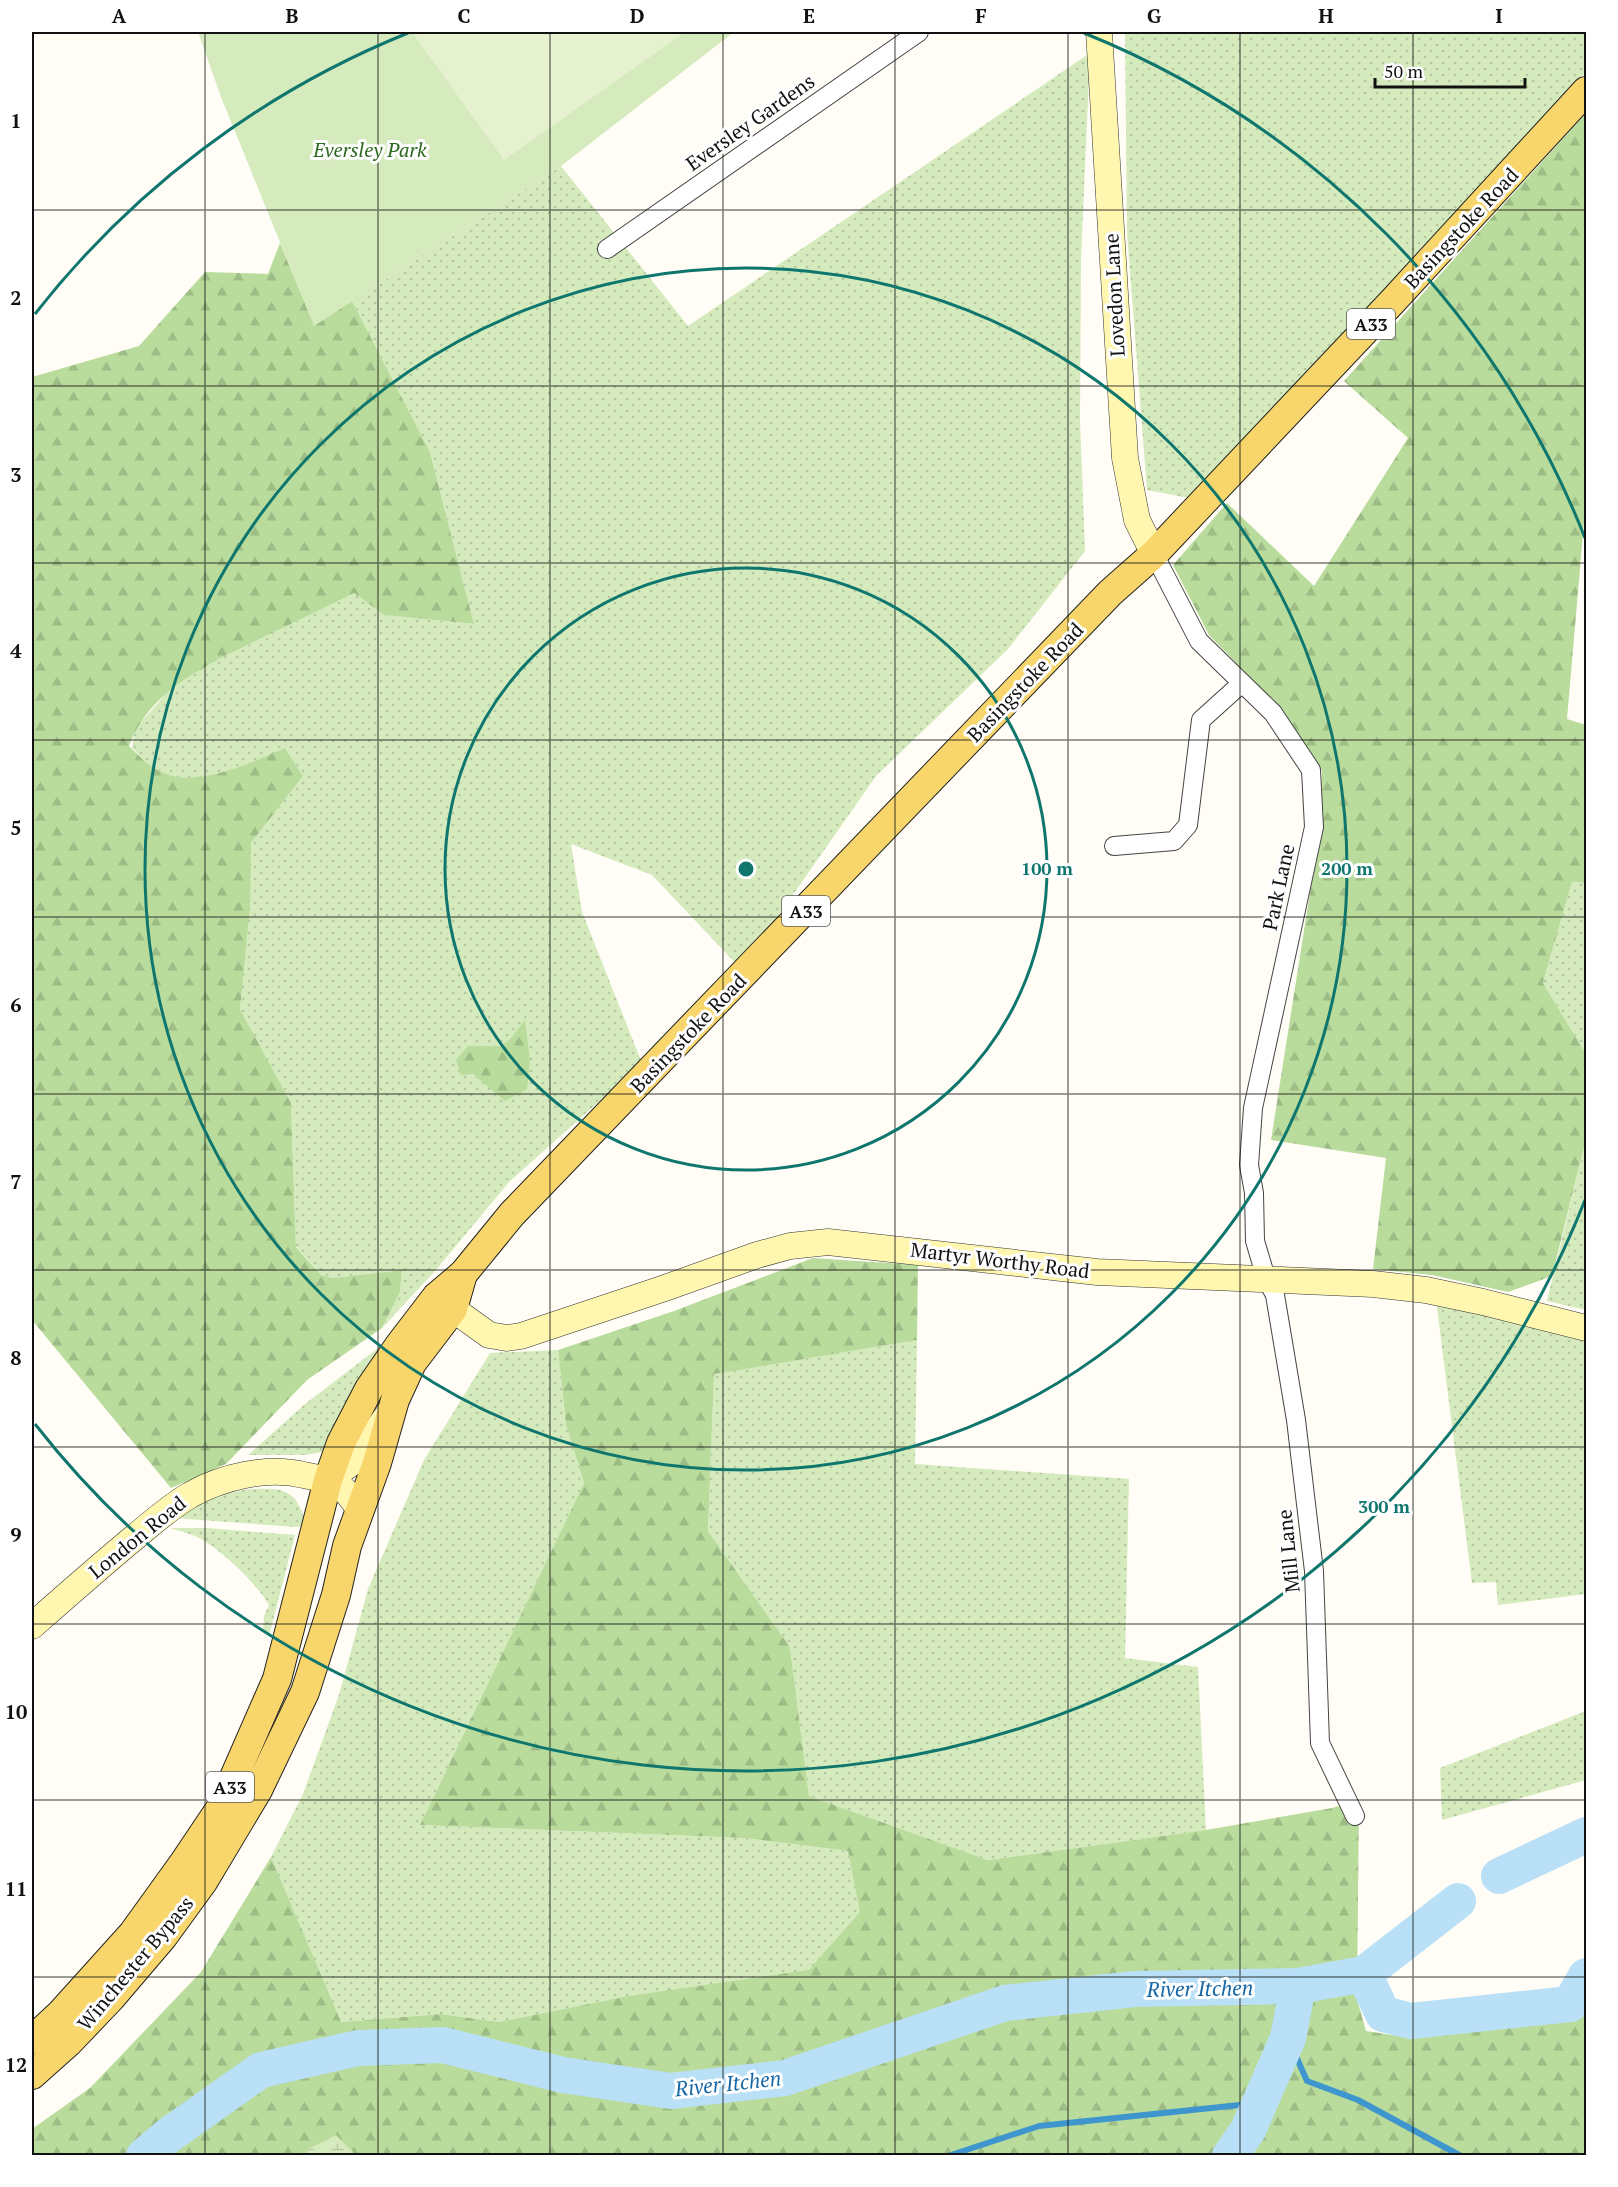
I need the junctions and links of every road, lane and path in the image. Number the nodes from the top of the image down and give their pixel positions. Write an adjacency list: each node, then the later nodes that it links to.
1 (919, 32): 4 (street, Eversley Gardens)
2 (1099, 32): 5 (main road, Lovedon Lane)
3 (1587, 91): 5 (main road, Basingstoke Road / A33)
4 (607, 249)
5 (1154, 554): 6 (street, Park Lane); 9 (main road, Basingstoke Road / A33)
6 (1242, 683): 7 (street); 8 (street, Park Lane)
7 (1114, 846)
8 (1266, 1278): 9 (main road, Martyr Worthy Road); 10 (main road, Martyr Worthy Road); 15 (street, Mill Lane)
9 (444, 1303): 11 (main road, Basingstoke Road / A33); 12 (main road, Basingstoke Road / A33)
10 (1587, 1328)
11 (390, 1412): 12 (main road); 13 (main road, Basingstoke Road / A33)
12 (328, 1480): 13 (main road, London Road); 14 (main road, London Road); 16 (main road, Winchester Bypass / A33)
13 (359, 1509): 17 (main road, Winchester Bypass / A33)
14 (32, 1626)
15 (1354, 1816)
16 (32, 2040)
17 (32, 2074)

